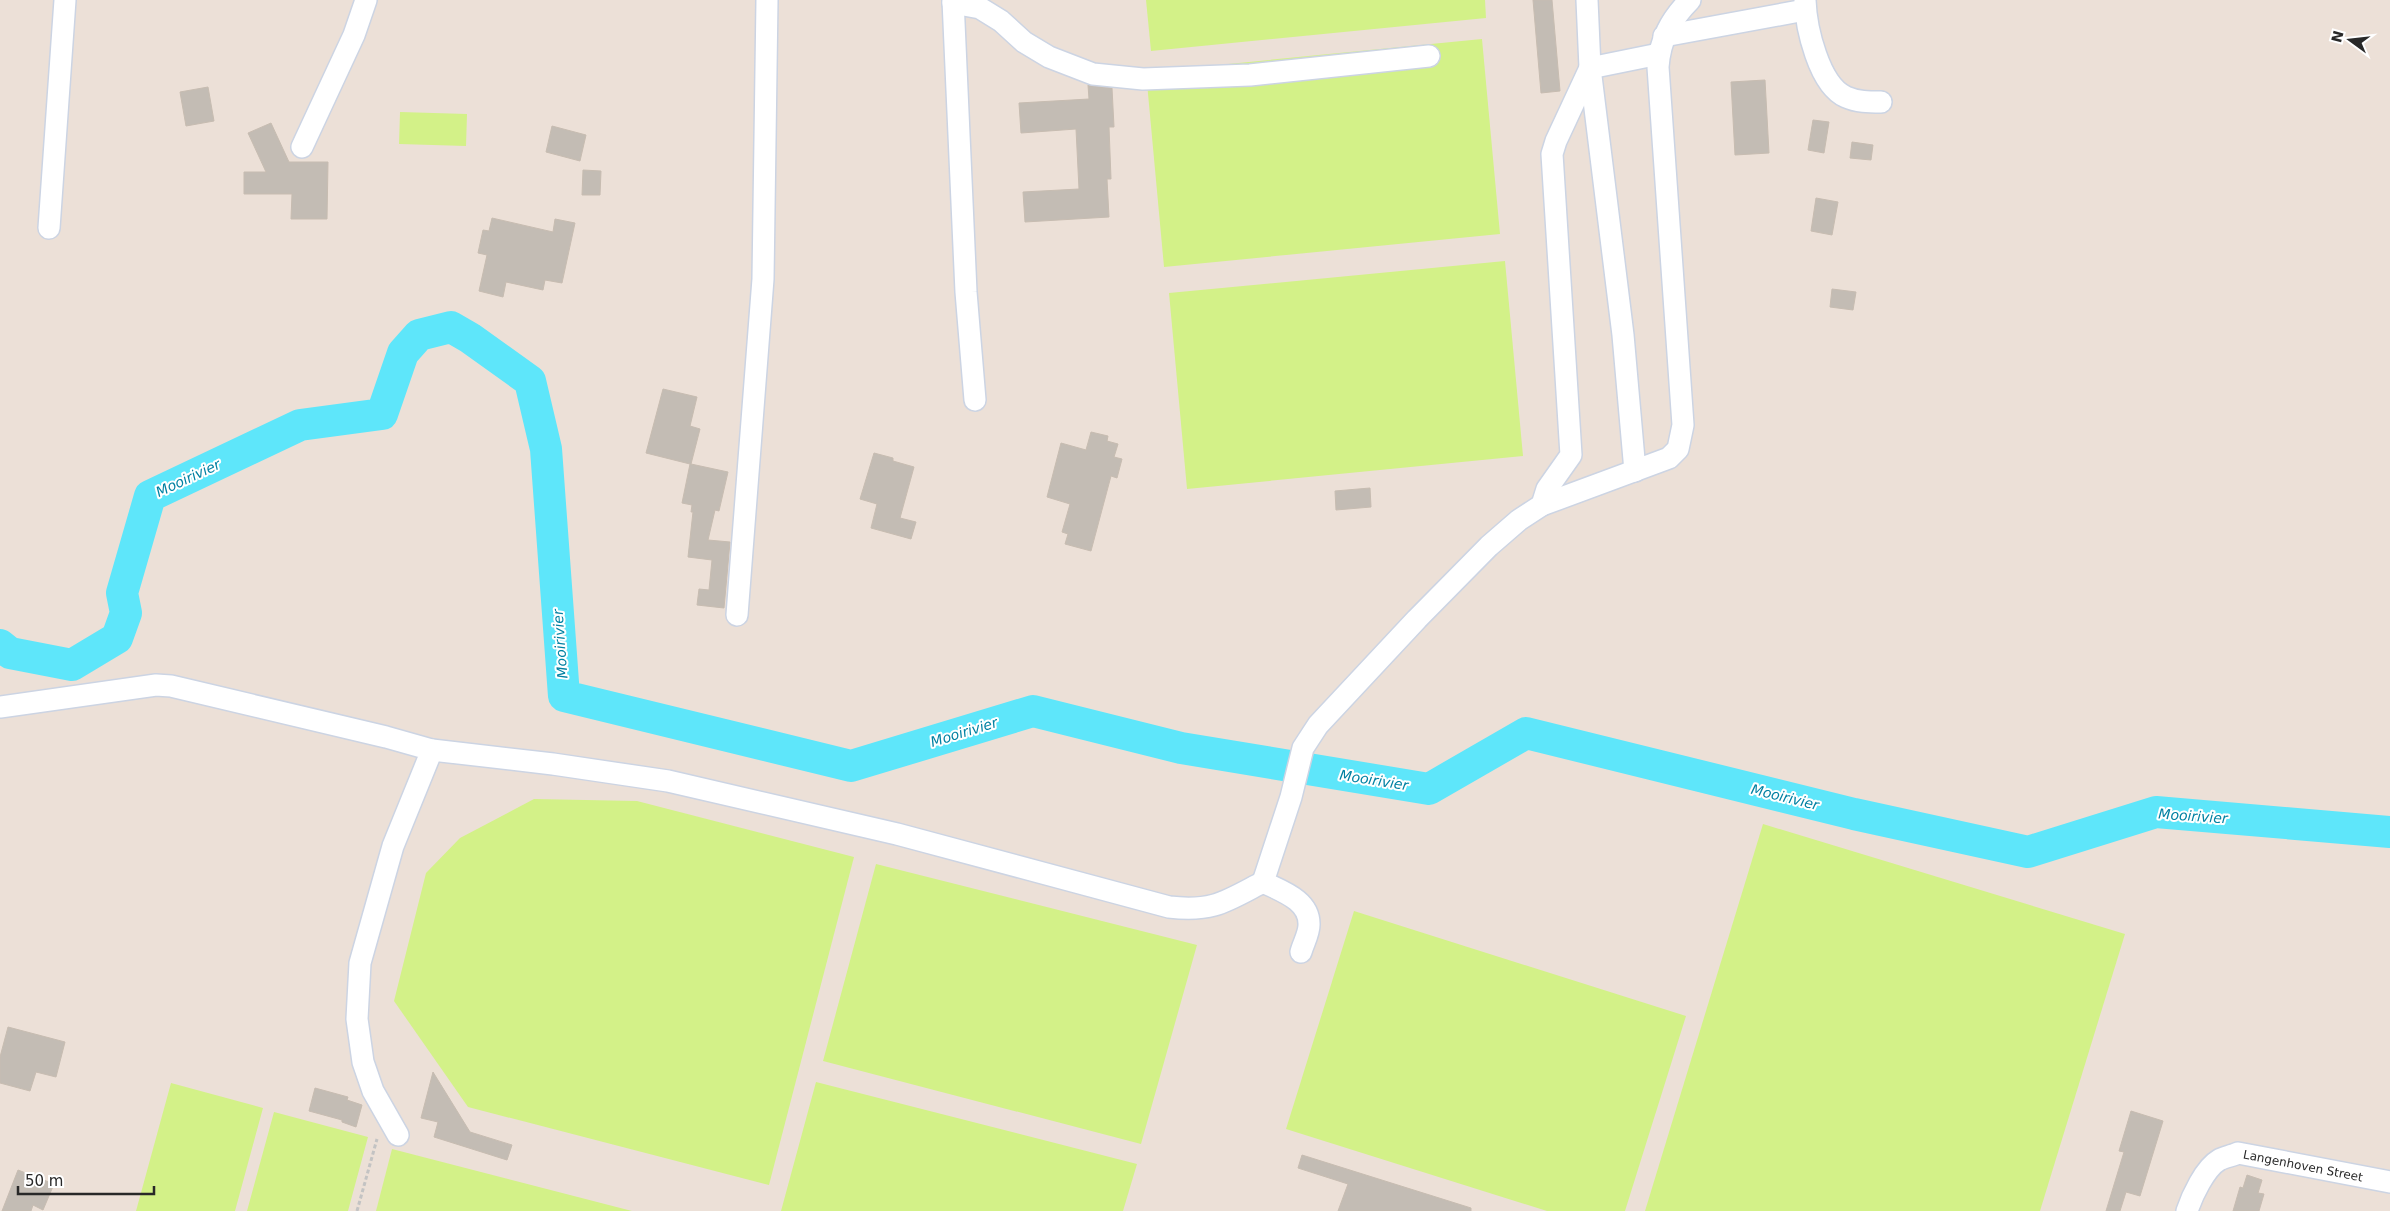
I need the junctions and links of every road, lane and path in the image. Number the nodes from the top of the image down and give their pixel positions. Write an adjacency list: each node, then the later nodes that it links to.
1 (65, 0): 13 (street)
2 (366, 0): 12 (street)
3 (768, 0): 17 (street)
4 (1587, 0): 10 (street)
5 (1690, 0): 8 (street)
6 (953, 2): 9 (street); 14 (street)
7 (1805, 5): 8 (street); 11 (street)
8 (1661, 45): 10 (street); 15 (street)
9 (1429, 56)
10 (1590, 68): 15 (street); 16 (street)
11 (1881, 102)
12 (302, 147)
13 (49, 228)
14 (975, 400)
15 (1635, 471): 16 (street)
16 (1542, 505): 20 (street)
17 (737, 615)
18 (0, 708): 19 (street)
19 (432, 750): 20 (street); 22 (street)
20 (1263, 882): 21 (street)
21 (1301, 952)
22 (385, 1112): 23 (street); 25 (path)
23 (398, 1135)
24 (2390, 1182): 26 (street, Langenhoven Street)
25 (357, 1211)
26 (2187, 1211)

